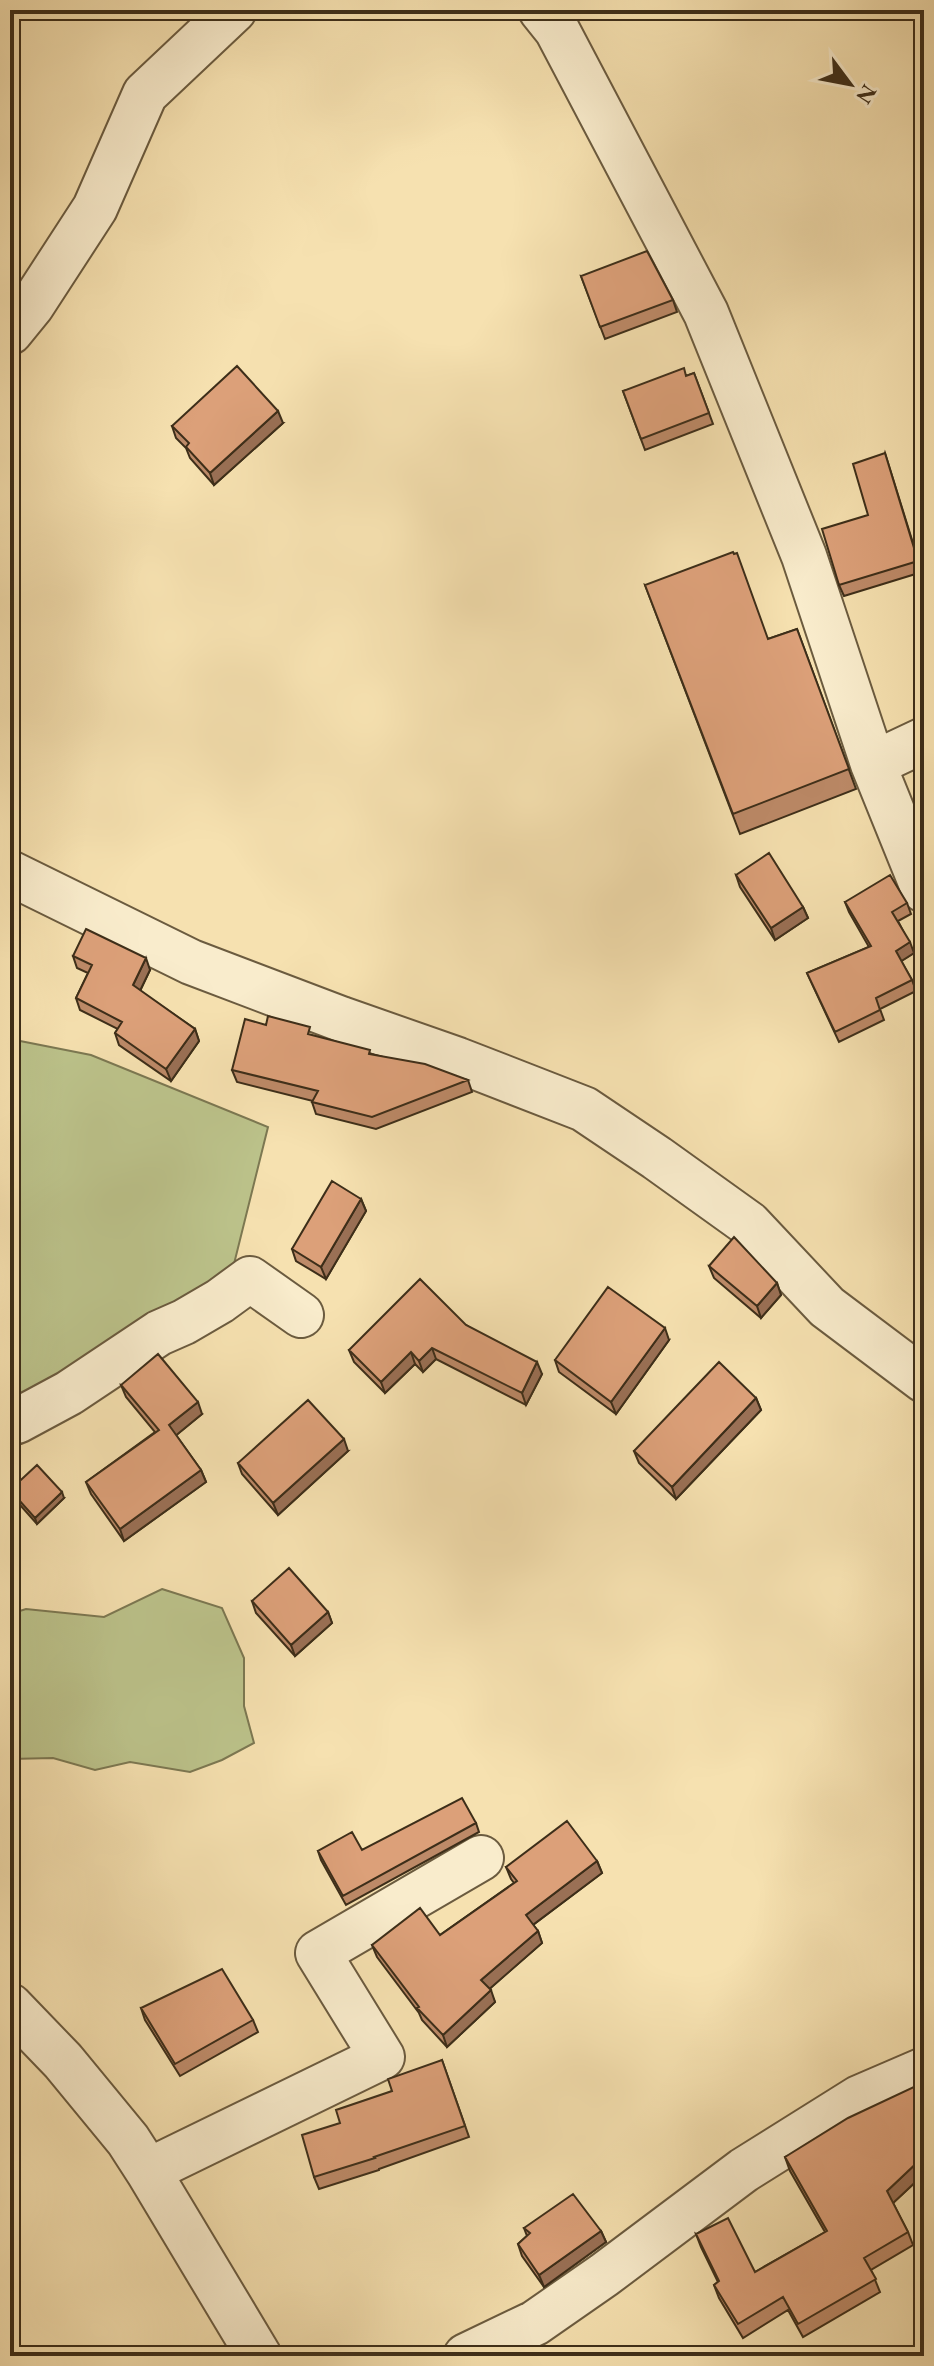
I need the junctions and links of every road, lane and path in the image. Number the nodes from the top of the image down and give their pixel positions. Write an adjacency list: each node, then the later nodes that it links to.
1 (234, 10): 3 (street)
2 (558, 17): 5 (street)
3 (10, 332)
4 (924, 740): 5 (street)
5 (873, 764): 7 (street)
6 (10, 873): 9 (street)
7 (924, 890)
8 (301, 1315): 10 (street)
9 (924, 1380)
10 (10, 1417)
11 (481, 1858): 14 (street)
12 (10, 2006): 14 (street)
13 (924, 2070): 16 (street)
14 (148, 2171): 15 (street)
15 (259, 2356)
16 (466, 2356)

